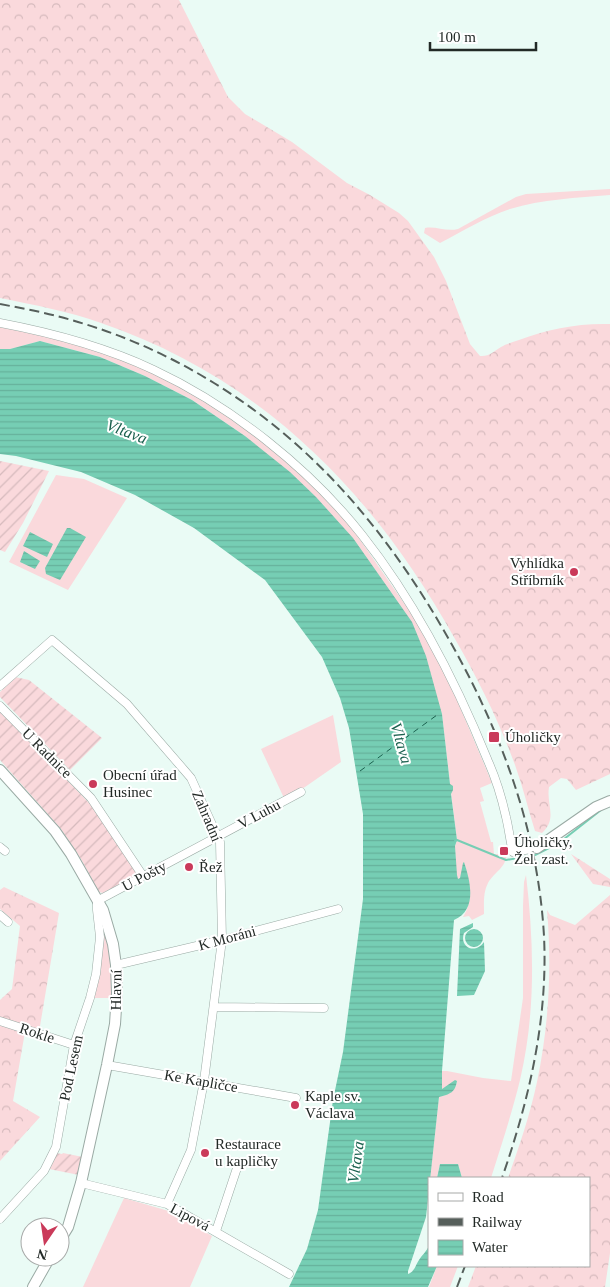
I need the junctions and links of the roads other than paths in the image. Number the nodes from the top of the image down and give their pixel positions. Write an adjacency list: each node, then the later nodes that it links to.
1 (0, 323): 8 (street)
2 (0, 686): 7 (street, Zahradní)
3 (0, 706): 9 (street, U Radnice)
4 (0, 770): 10 (street, Hlavní)
5 (301, 792): 7 (street, V Luhu)
6 (605, 803): 8 (street)
7 (217, 837): 9 (street, U Pošty); 14 (street, Zahradní)
8 (541, 845)
9 (142, 876): 10 (street, U Pošty)
10 (97, 901): 15 (street, Hlavní); 19 (street, Pod Lesem)
11 (338, 909): 14 (street, K Moráni)
12 (0, 915): 13 (street)
13 (8, 922)
14 (222, 940): 15 (street, K Moráni); 16 (street, Zahradní)
15 (116, 965): 20 (street, Hlavní)
16 (214, 1007): 17 (street); 21 (street, Zahradní)
17 (324, 1008)
18 (0, 1021): 19 (street, Rokle)
19 (74, 1044): 26 (street, Pod Lesem)
20 (107, 1065): 21 (street, Ke Kapličce); 24 (street, Hlavní)
21 (204, 1081): 22 (street, Ke Kapličce); 25 (street, Zahradní)
22 (296, 1098)
23 (239, 1162): 28 (street)
24 (82, 1183): 25 (street, Lipová); 27 (street, Hlavní)
25 (167, 1204): 28 (street, Lipová)
26 (0, 1219)
27 (70, 1220)
28 (216, 1231): 30 (street, Lipová)
29 (44, 1267): 31 (street)
30 (289, 1274)
31 (33, 1287)

